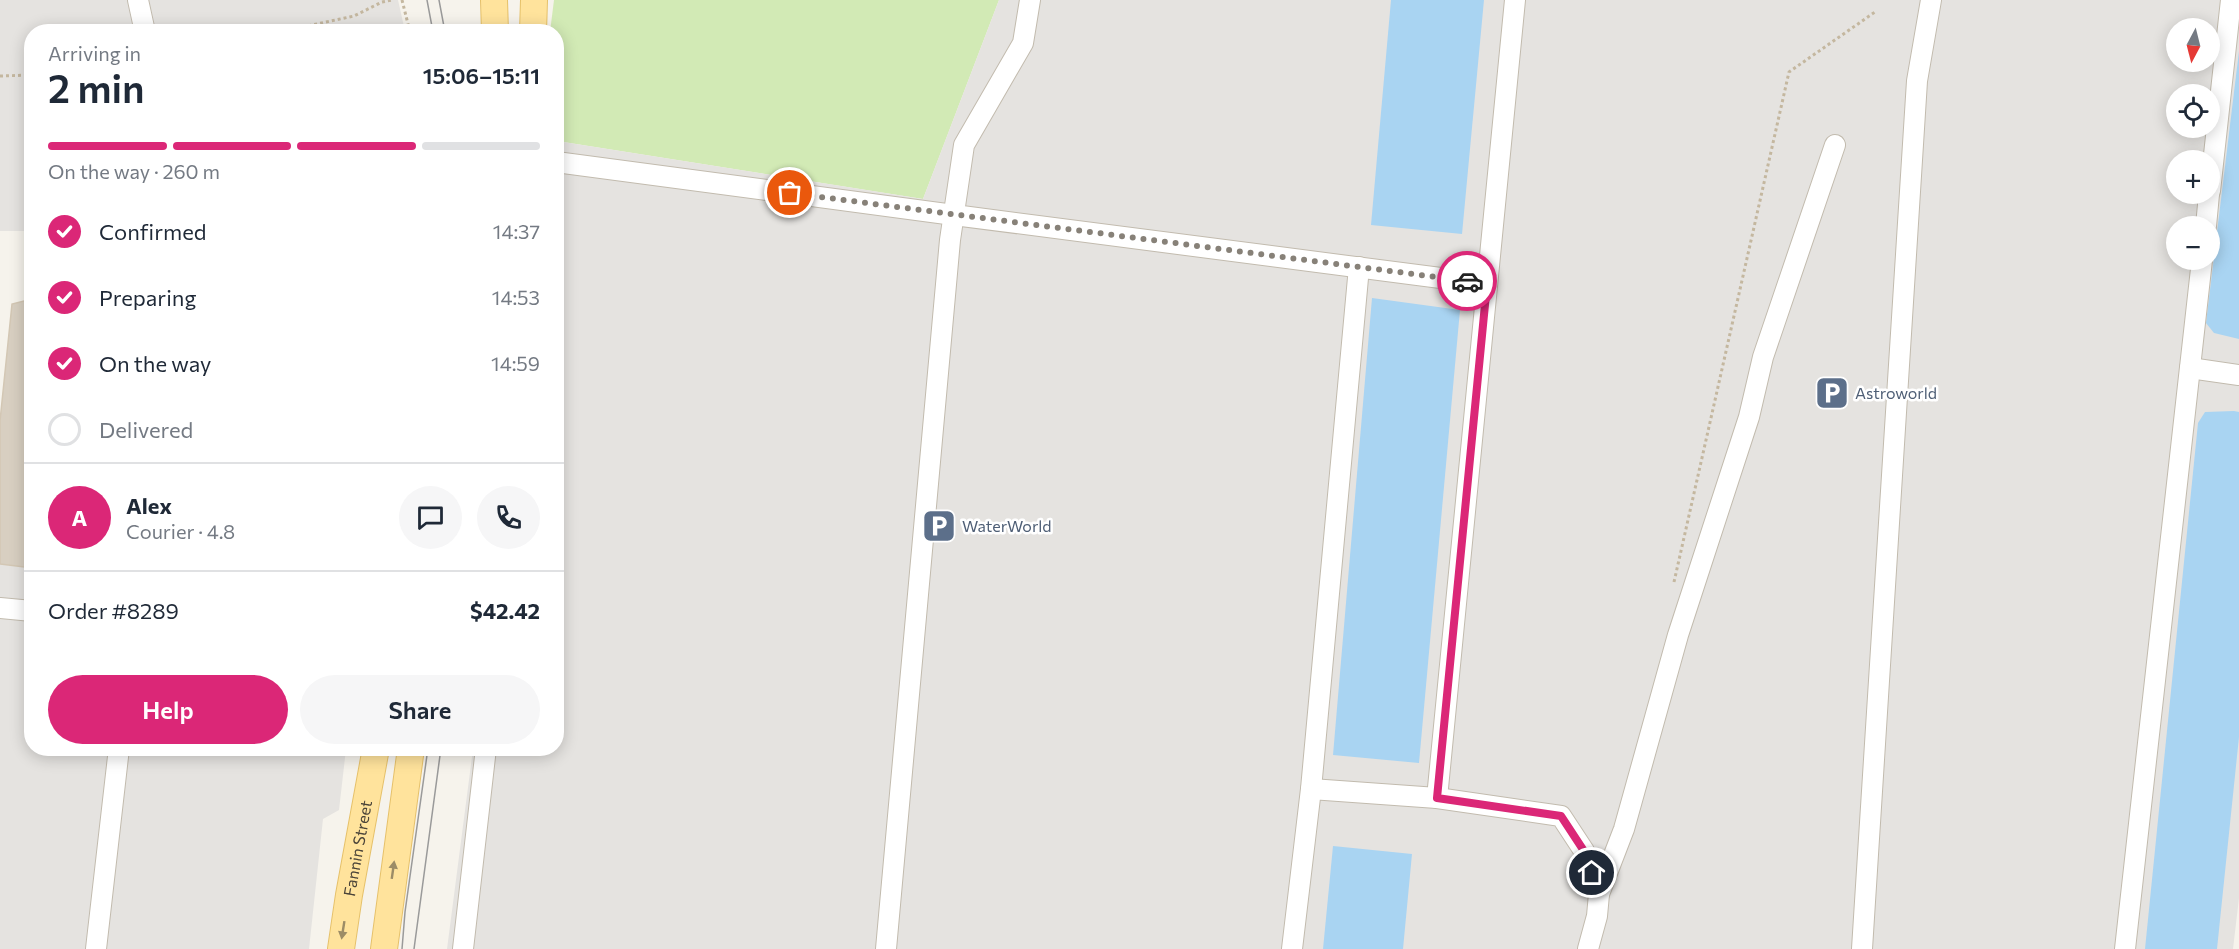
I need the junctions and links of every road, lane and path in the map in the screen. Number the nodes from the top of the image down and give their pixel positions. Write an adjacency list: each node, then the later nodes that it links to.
1 (138, 0): 11 (lane)
2 (392, 0): 12 (path)
3 (402, 0): 13 (path)
4 (494, 0): 14 (main road)
5 (534, 0): 15 (main road)
6 (1030, 0): 21 (lane)
7 (1515, 0): 24 (lane)
8 (1931, 0): 44 (lane)
9 (2230, 0): 19 (lane)
10 (1875, 12): 27 (path)
11 (143, 24)
12 (316, 24)
13 (408, 24)
14 (495, 24)
15 (533, 24)
16 (24, 75): 17 (path)
17 (0, 76)
18 (1835, 145): 36 (lane)
19 (2214, 150)
20 (564, 163): 21 (lane)
21 (954, 215): 22 (lane); 41 (lane)
22 (1359, 267): 24 (lane); 34 (lane)
23 (2201, 270): 25 (lane)
24 (1487, 284): 35 (lane)
25 (2190, 368): 26 (lane); 45 (lane)
26 (2239, 375)
27 (1673, 585)
28 (0, 608): 29 (lane)
29 (24, 610)
30 (118, 756): 37 (lane)
31 (375, 756): 38 (main road, Fannin Street, one-way to 38)
32 (410, 756): 39 (main road, one-way to 32)
33 (485, 756): 40 (lane)
34 (1311, 789): 35 (lane); 42 (lane)
35 (1437, 798): 36 (lane)
36 (1599, 894): 43 (lane)
37 (96, 949)
38 (341, 949)
39 (384, 949)
40 (463, 949)
41 (886, 949)
42 (1292, 949)
43 (1588, 949)
44 (1862, 949)
45 (2125, 949)

